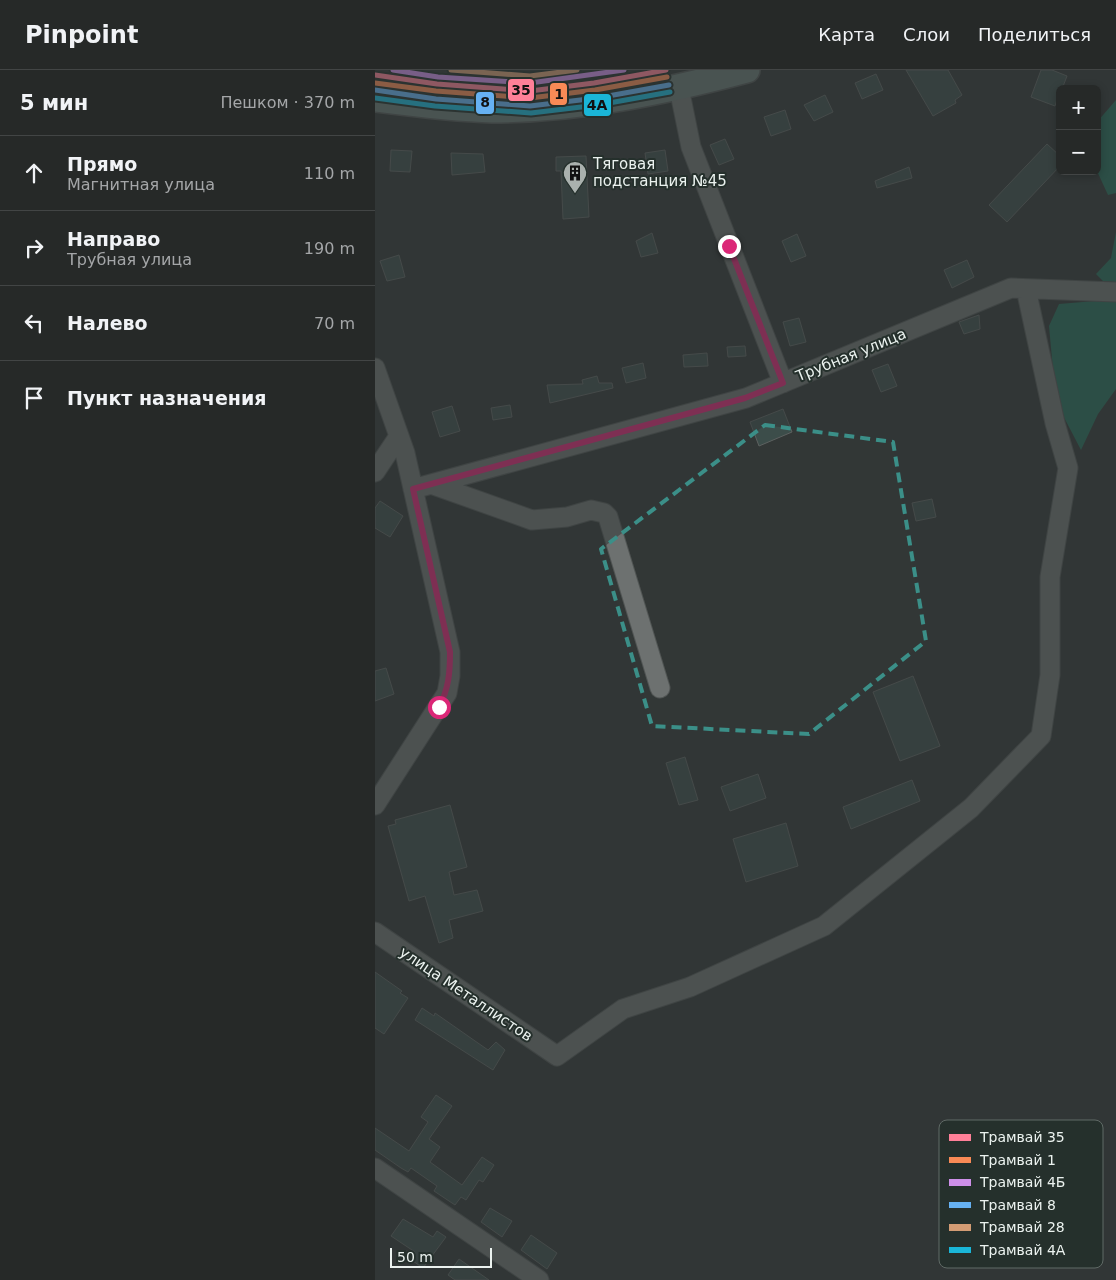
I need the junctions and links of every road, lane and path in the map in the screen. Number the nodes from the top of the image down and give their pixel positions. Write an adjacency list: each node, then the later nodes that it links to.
1 (747, 70): 2 (main road)
2 (679, 88): 3 (main road); 7 (street)
3 (375, 99)
4 (1026, 289): 5 (street, Трубная улица); 7 (street, Трубная улица); 13 (street, улица Металлистов)
5 (1116, 292)
6 (375, 368): 8 (street)
7 (783, 383): 10 (street, Трубная улица)
8 (399, 436): 9 (street); 10 (street)
9 (375, 472)
10 (422, 487): 11 (street); 12 (street)
11 (660, 688)
12 (375, 805)
13 (375, 932)
14 (375, 1168): 15 (street)
15 (539, 1280)

